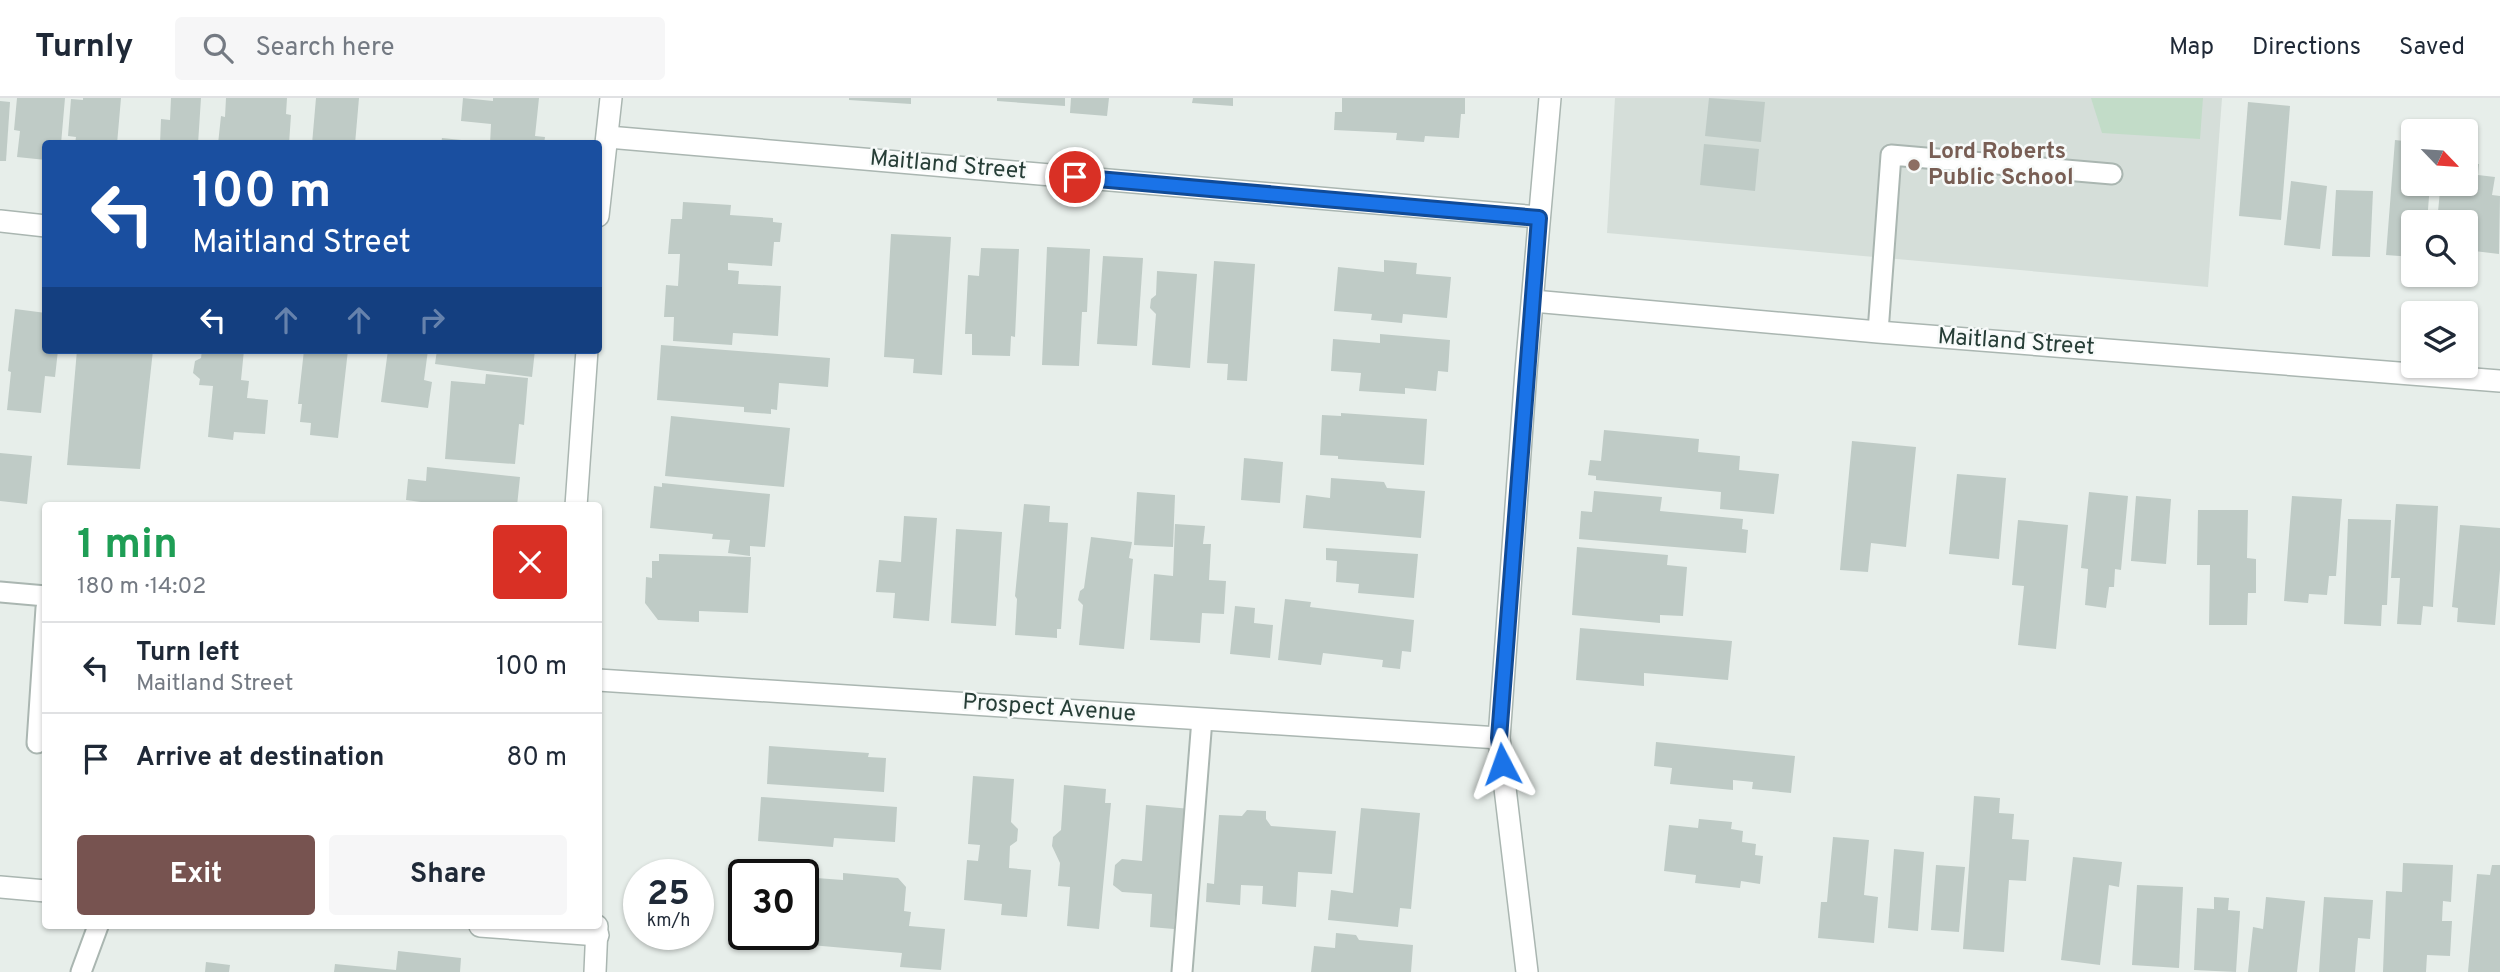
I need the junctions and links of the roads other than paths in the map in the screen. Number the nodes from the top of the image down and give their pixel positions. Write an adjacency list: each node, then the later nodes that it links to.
1 (611, 98): 3 (street)
2 (1550, 98): 6 (street)
3 (608, 137): 5 (street); 6 (street, Maitland Street)
4 (2112, 174): 10 (lane)
5 (602, 184)
6 (1539, 218): 9 (street)
7 (0, 221): 8 (street)
8 (42, 226)
9 (1533, 301): 10 (street, Maitland Street); 19 (street)
10 (1878, 332): 12 (street, Maitland Street)
11 (587, 354): 13 (street)
12 (2500, 381)
13 (576, 502)
14 (0, 592): 15 (lane)
15 (42, 596)
16 (42, 668): 20 (lane)
17 (602, 680): 18 (street, Prospect Avenue)
18 (1202, 719): 19 (street, Prospect Avenue); 28 (lane)
19 (1499, 738): 29 (street)
20 (37, 743)
21 (0, 887): 22 (street)
22 (42, 891)
23 (97, 929): 26 (lane)
24 (551, 929): 25 (street)
25 (598, 931): 27 (street)
26 (81, 972)
27 (595, 972)
28 (1182, 972)
29 (1527, 972)

